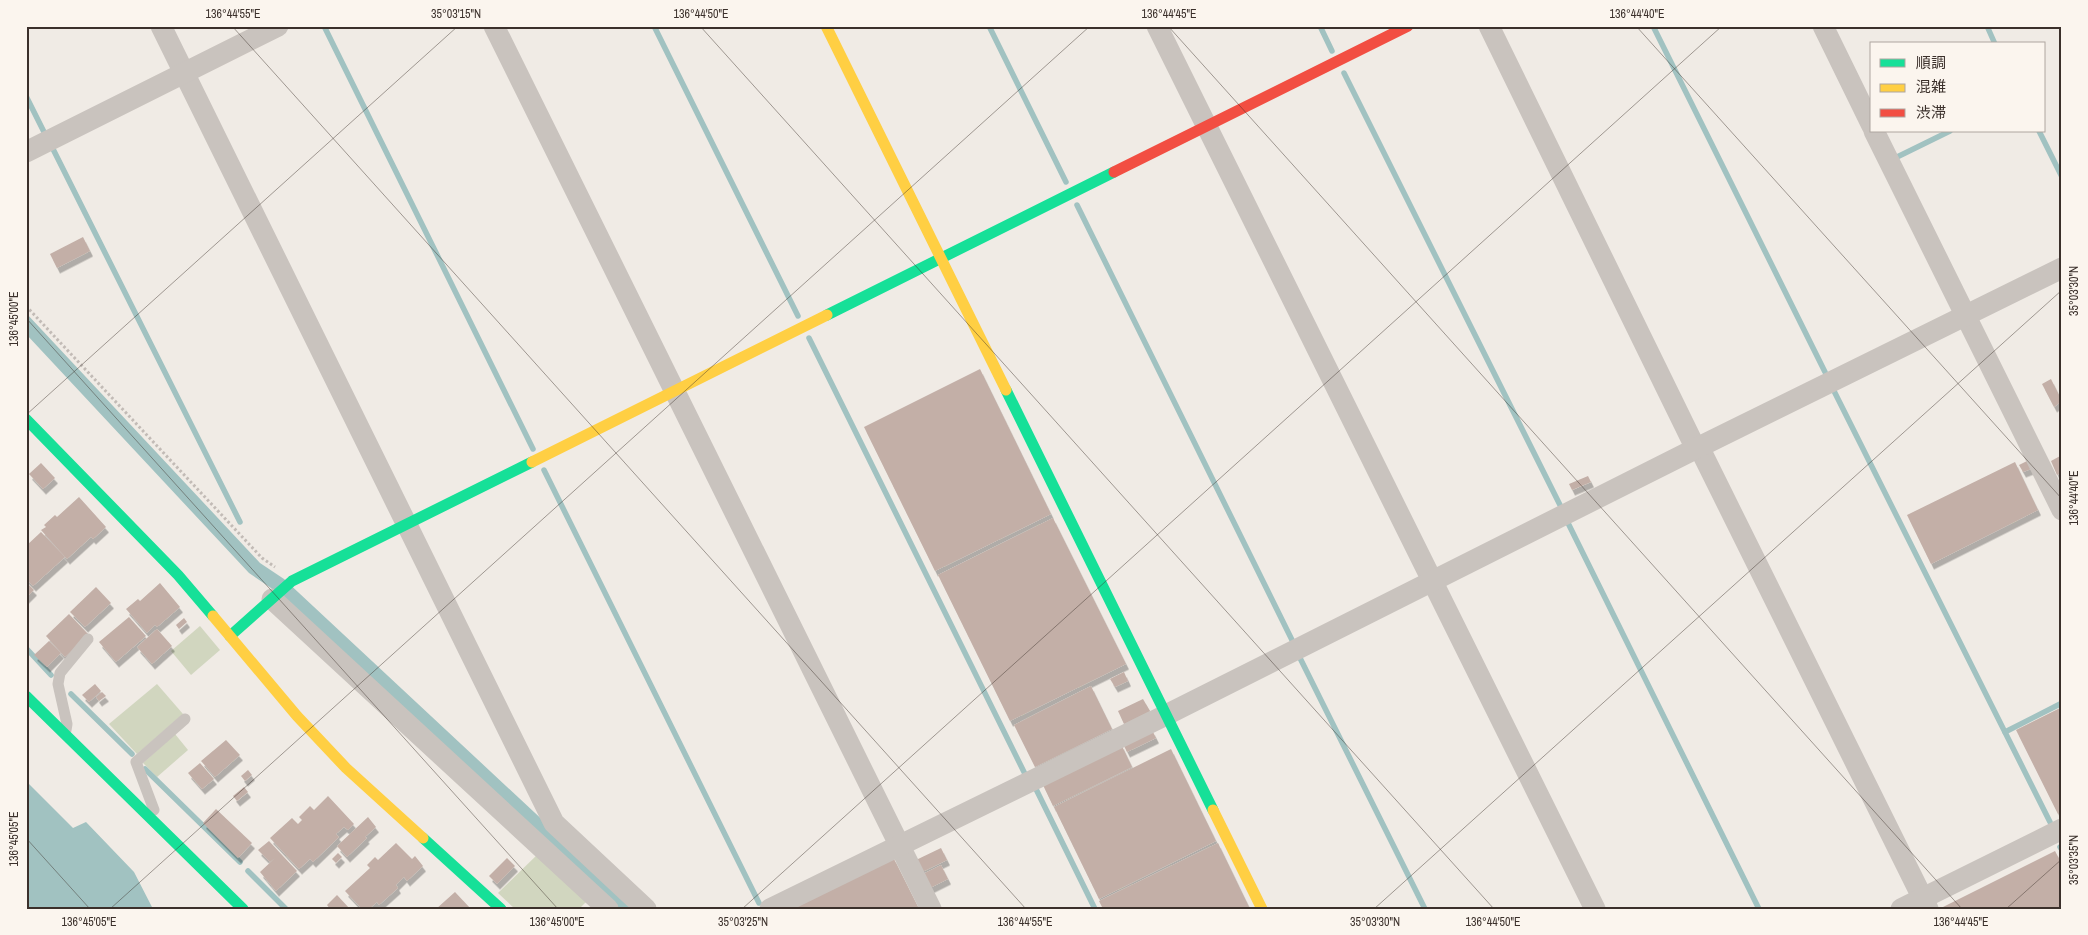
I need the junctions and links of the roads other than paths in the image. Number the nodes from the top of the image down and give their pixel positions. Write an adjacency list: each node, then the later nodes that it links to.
1 (160, 26): 9 (street)
2 (278, 26): 9 (street)
3 (494, 26): 17 (street)
4 (826, 26): 14 (street)
5 (1157, 26): 11 (street)
6 (1408, 26): 11 (street)
7 (1489, 26): 19 (street)
8 (1823, 26): 10 (street)
9 (184, 74): 13 (street); 21 (street)
10 (1870, 122)
11 (1207, 126): 14 (street); 22 (street)
12 (1874, 132): 16 (street)
13 (26, 152)
14 (941, 259): 17 (street); 27 (street)
15 (2062, 268): 16 (street)
16 (1965, 316): 19 (street); 20 (street)
17 (673, 392): 21 (street); 32 (street)
18 (26, 419): 24 (street)
19 (1698, 448): 22 (street); 33 (street)
20 (2062, 510)
21 (407, 524): 23 (street); 37 (street)
22 (1433, 580): 27 (street); 41 (street)
23 (273, 597): 24 (street); 36 (street)
24 (230, 636): 35 (street)
25 (88, 639): 29 (lane)
26 (26, 696): 29 (street)
27 (1166, 715): 32 (street); 40 (street)
28 (185, 719): 30 (lane)
29 (65, 734): 30 (street)
30 (159, 826): 34 (street)
31 (2062, 829): 33 (street)
32 (899, 845): 38 (street); 39 (street)
33 (1925, 903): 42 (street)
34 (243, 909)
35 (501, 909)
36 (608, 909)
37 (646, 909)
38 (770, 909)
39 (930, 909)
40 (1262, 909)
41 (1595, 909)
42 (1901, 909)

